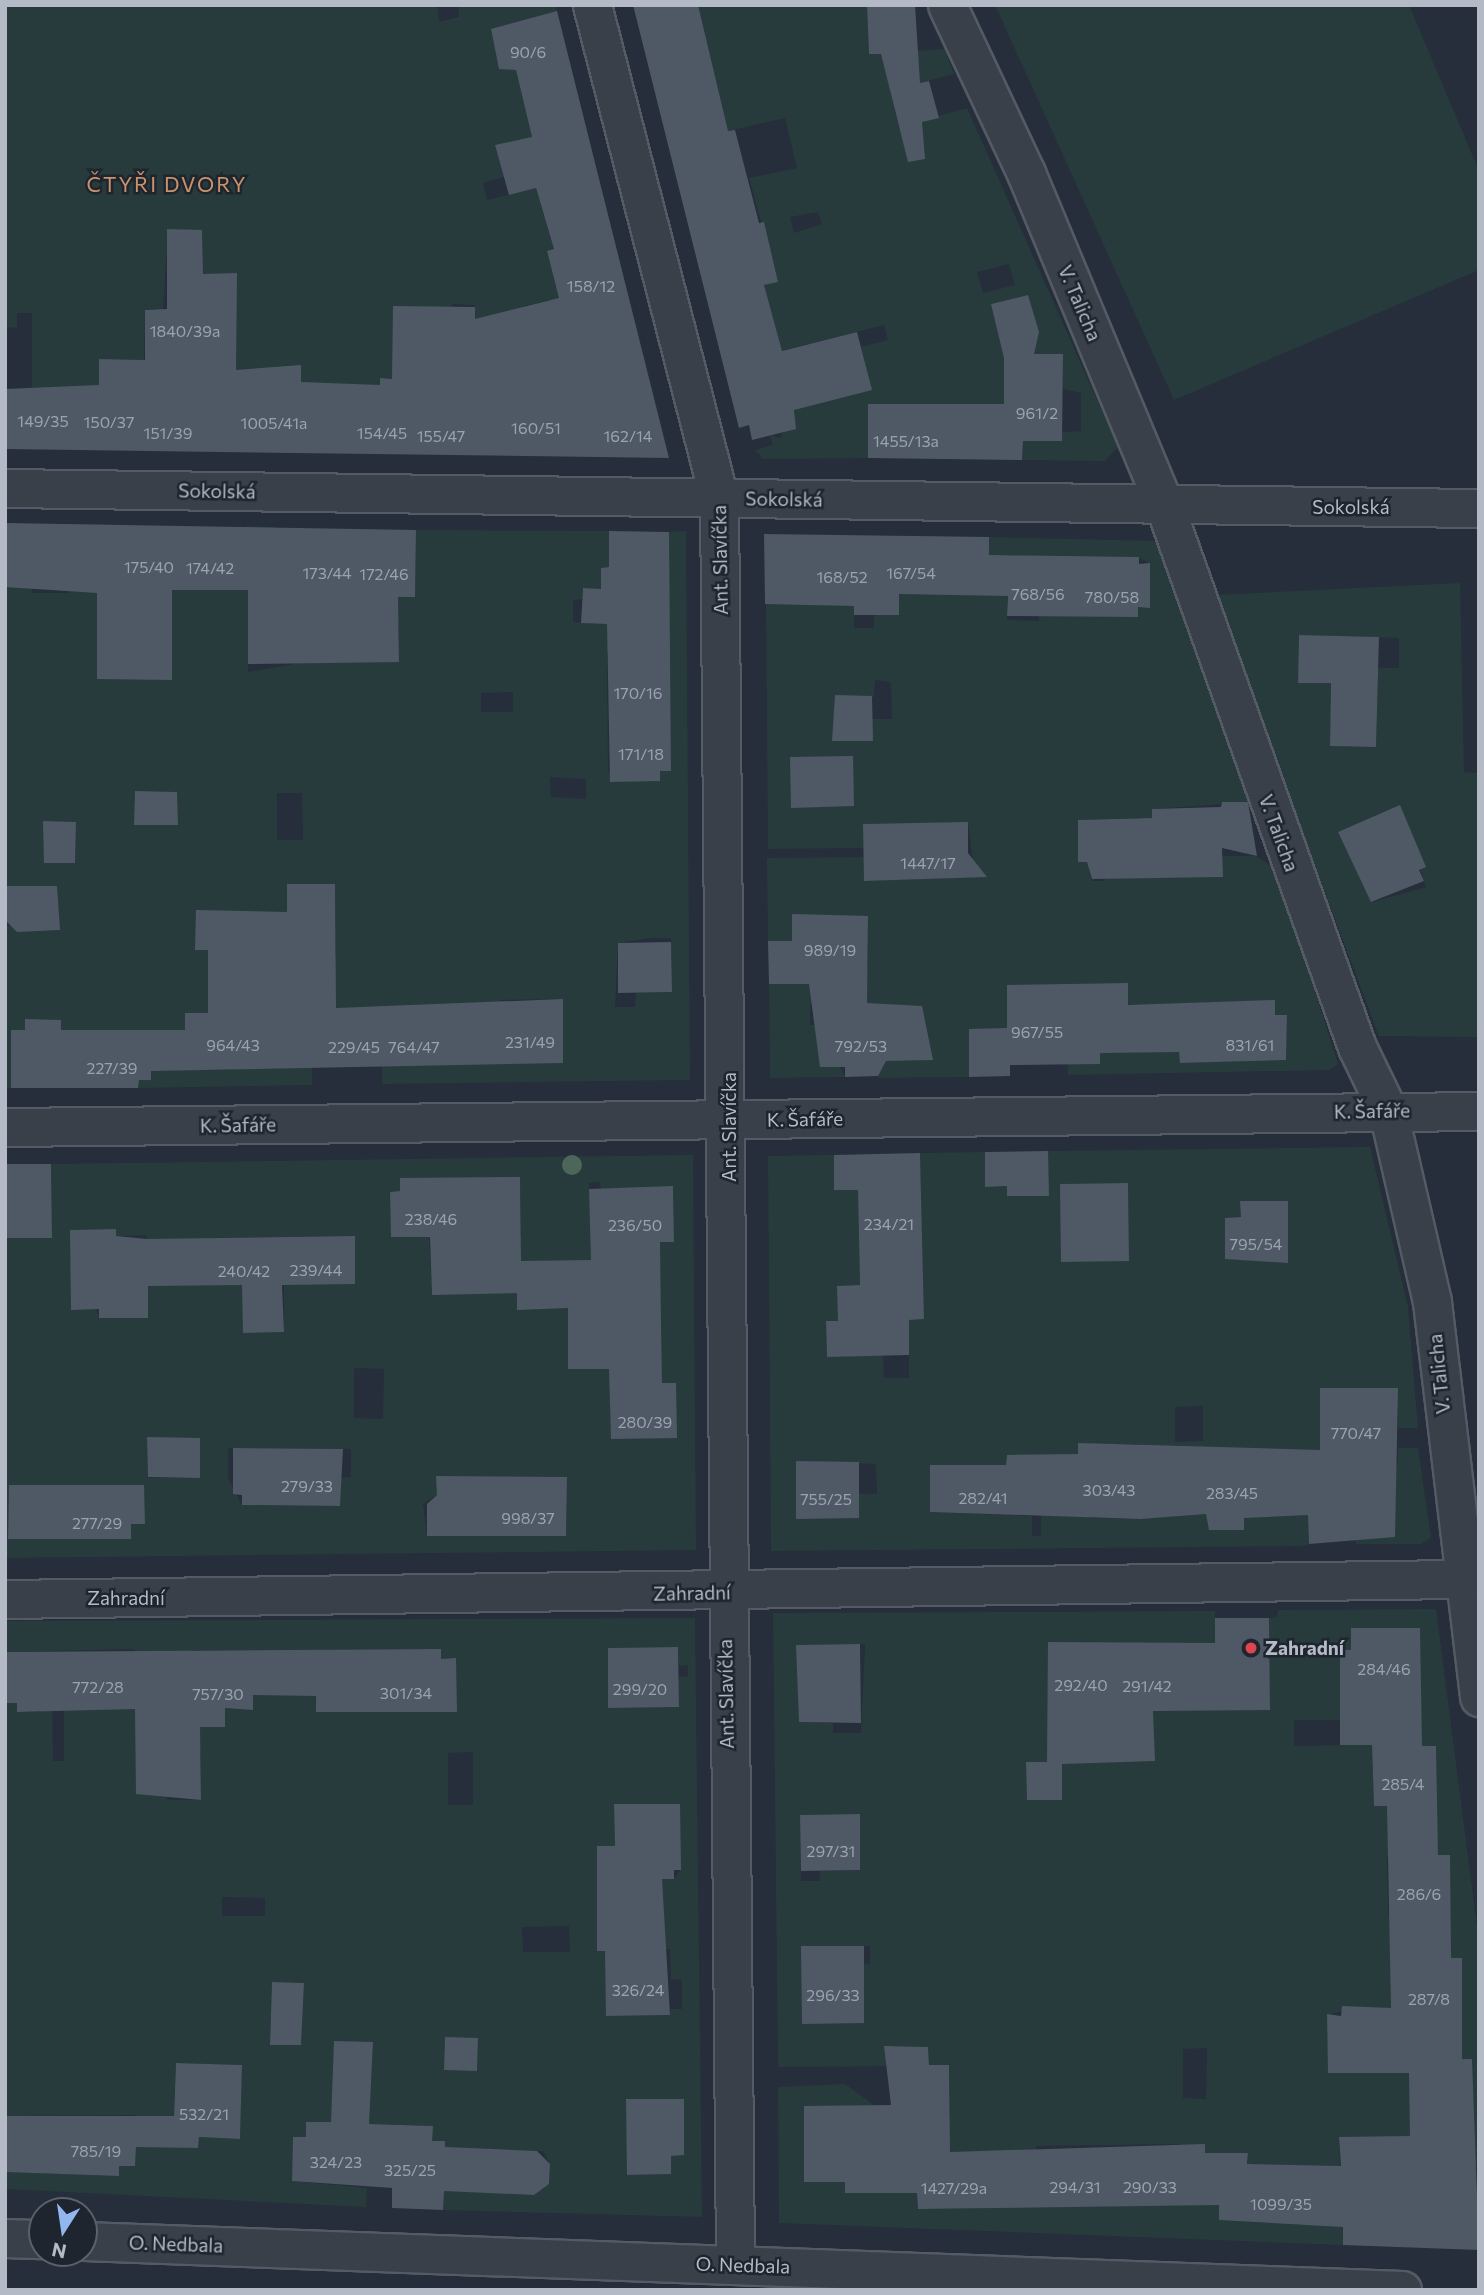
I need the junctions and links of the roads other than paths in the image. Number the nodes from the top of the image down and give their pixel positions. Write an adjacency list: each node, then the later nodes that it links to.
1 (592, 5): 4 (street, Ant. Slavíčka)
2 (947, 5): 5 (street, V. Talicha)
3 (5, 488): 4 (street, Sokolská)
4 (719, 498): 5 (street, Sokolská); 9 (street, Ant. Slavíčka)
5 (1165, 506): 6 (street, Sokolská); 7 (street, V. Talicha)
6 (1479, 508)
7 (1388, 1111): 8 (street, K. Šafáře); 9 (street, K. Šafáře); 11 (street, V. Talicha)
8 (1479, 1111)
9 (729, 1119): 10 (street, K. Šafáře); 12 (street, Ant. Slavíčka)
10 (5, 1127)
11 (1464, 1579): 12 (street, Zahradní); 14 (street, V. Talicha)
12 (724, 1593): 13 (street, Zahradní); 18 (street, Ant. Slavíčka)
13 (5, 1599)
14 (1479, 1697)
15 (5, 2238): 16 (street)
16 (28, 2239)
17 (98, 2242): 18 (street, O. Nedbala)
18 (735, 2265): 19 (street, O. Nedbala)
19 (1402, 2290)

